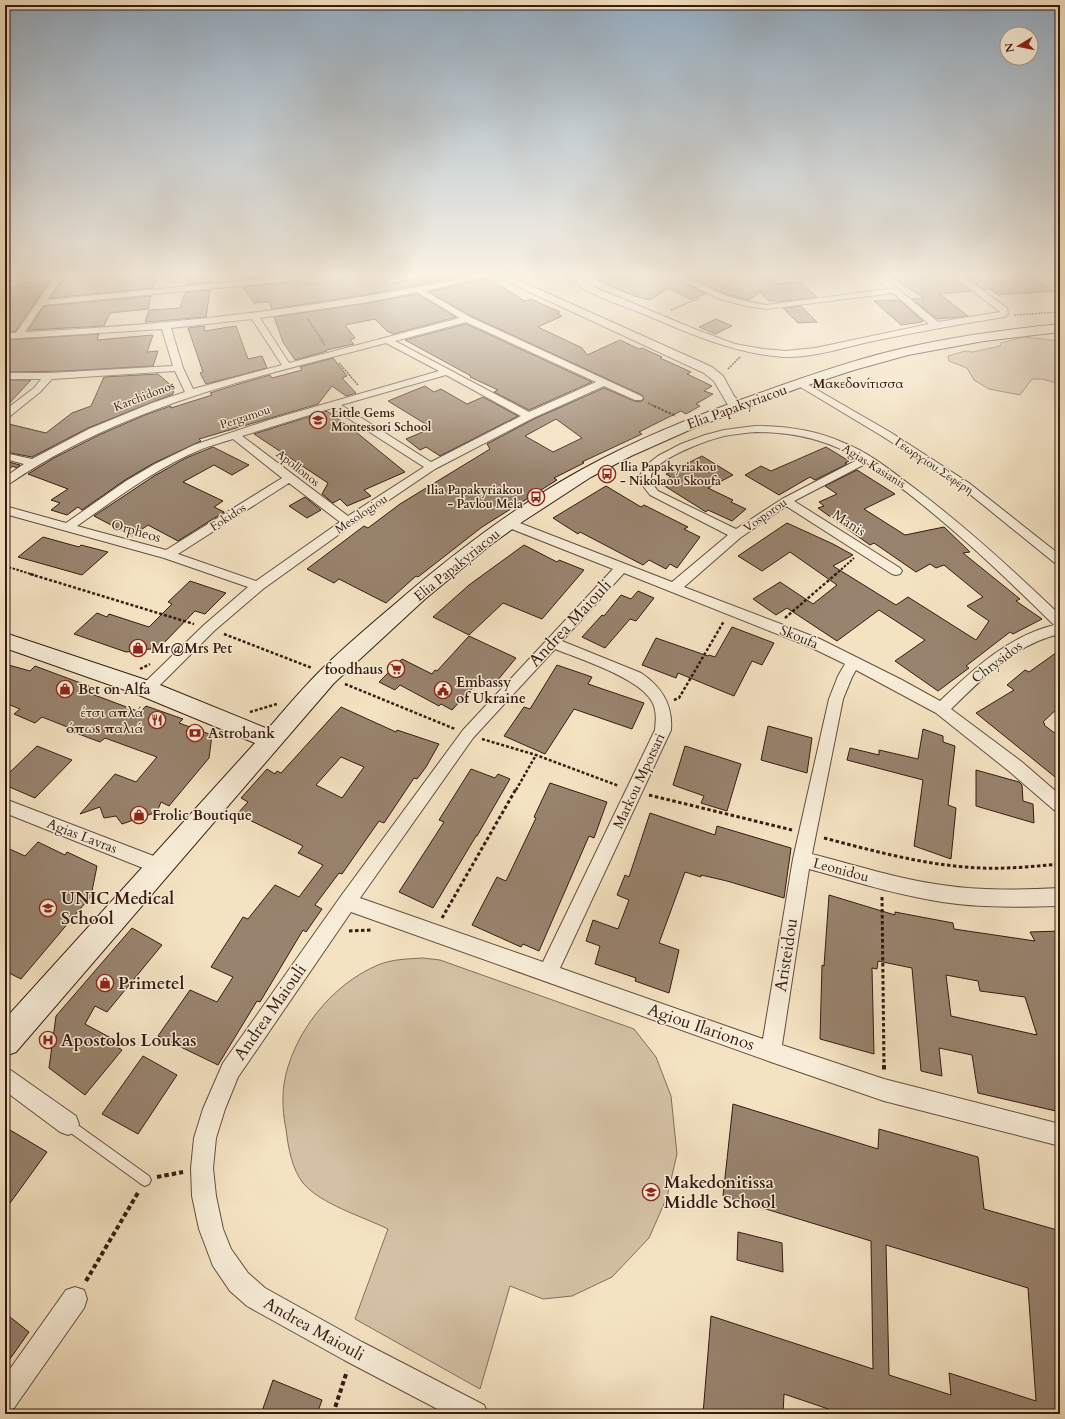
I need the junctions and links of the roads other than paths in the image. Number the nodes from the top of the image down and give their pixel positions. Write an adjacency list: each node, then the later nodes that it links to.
1 (170, 341): 10 (street)
2 (270, 341): 9 (street)
3 (389, 341): 9 (street, Karchidonos); 11 (street)
4 (515, 341): 14 (street)
5 (646, 341): 19 (street)
6 (720, 341): 7 (street)
7 (861, 341)
8 (965, 341): 15 (main road, Elia Papakyriacou)
9 (286, 366): 16 (street, Karchidonos)
10 (178, 368): 13 (street); 16 (street)
11 (448, 372): 18 (street, Pergamou); 21 (street)
12 (5, 376): 13 (street)
13 (49, 376): 20 (street)
14 (604, 382): 17 (street); 21 (street, Mesologiou)
15 (800, 383): 19 (main road, Elia Papakyriacou); 36 (street, Γεωργίου Σεφέρη)
16 (190, 392): 25 (street, Karchidonos)
17 (638, 398)
18 (334, 405): 22 (street, Pergamou); 26 (street)
19 (737, 406): 32 (main road, Elia Papakyriacou)
20 (5, 415)
21 (529, 416): 26 (street, Mesologiou)
22 (234, 434): 27 (street, Apollonos); 33 (street, Pergamou)
23 (5, 456): 25 (street)
24 (867, 459): 29 (street, Vosporou); 34 (street, Agias Kasianis); 41 (street, Agias Kasianis)
25 (33, 463): 28 (street, Karchidonos)
26 (431, 467): 31 (street, Mesologiou)
27 (288, 478): 31 (street, Apollonos); 35 (street, Fokidos)
28 (5, 482)
29 (786, 501): 34 (street, Vosporou); 38 (street, Manis)
30 (5, 510): 33 (street, Orpheos)
31 (348, 522): 39 (street, Mesologiou)
32 (508, 524): 37 (street, Skoufa); 48 (main road, Elia Papakyriacou)
33 (68, 527): 35 (street, Orpheos)
34 (738, 535): 40 (street, Vosporou)
35 (168, 556): 39 (street, Orpheos)
36 (1060, 561)
37 (621, 568): 40 (street, Skoufa); 44 (street, Andrea Maiouli)
38 (896, 571)
39 (258, 586): 46 (street, Mesologiou)
40 (674, 588): 45 (street, Skoufa)
41 (1060, 623)
42 (1060, 629): 47 (street, Chrysidos)
43 (5, 640): 46 (main road)
44 (552, 642): 54 (street, Andrea Maiouli); 55 (street, Markou Mpotsari)
45 (854, 662): 47 (street, Skoufa); 51 (street, Leonidou)
46 (147, 689): 48 (main road)
47 (941, 709): 49 (street, Skoufa)
48 (272, 740): 52 (main road, Elia Papakyriacou)
49 (1060, 806)
50 (7, 810): 52 (street, Agias Lavras)
51 (802, 859): 53 (street, Leonidou); 57 (street, Aristeidou)
52 (158, 866): 56 (main road, Elia Papakyriacou)
53 (1060, 896)
54 (347, 902): 55 (street, Agiou Ilarionos); 64 (street, Andrea Maiouli)
55 (548, 973): 57 (street, Agiou Ilarionos)
56 (5, 1041)
57 (771, 1052): 60 (street, Agiou Ilarionos)
58 (5, 1078): 59 (street)
59 (68, 1124): 61 (lane)
60 (1060, 1135)
61 (146, 1180)
62 (76, 1299): 63 (street)
63 (5, 1399)
64 (475, 1414)

